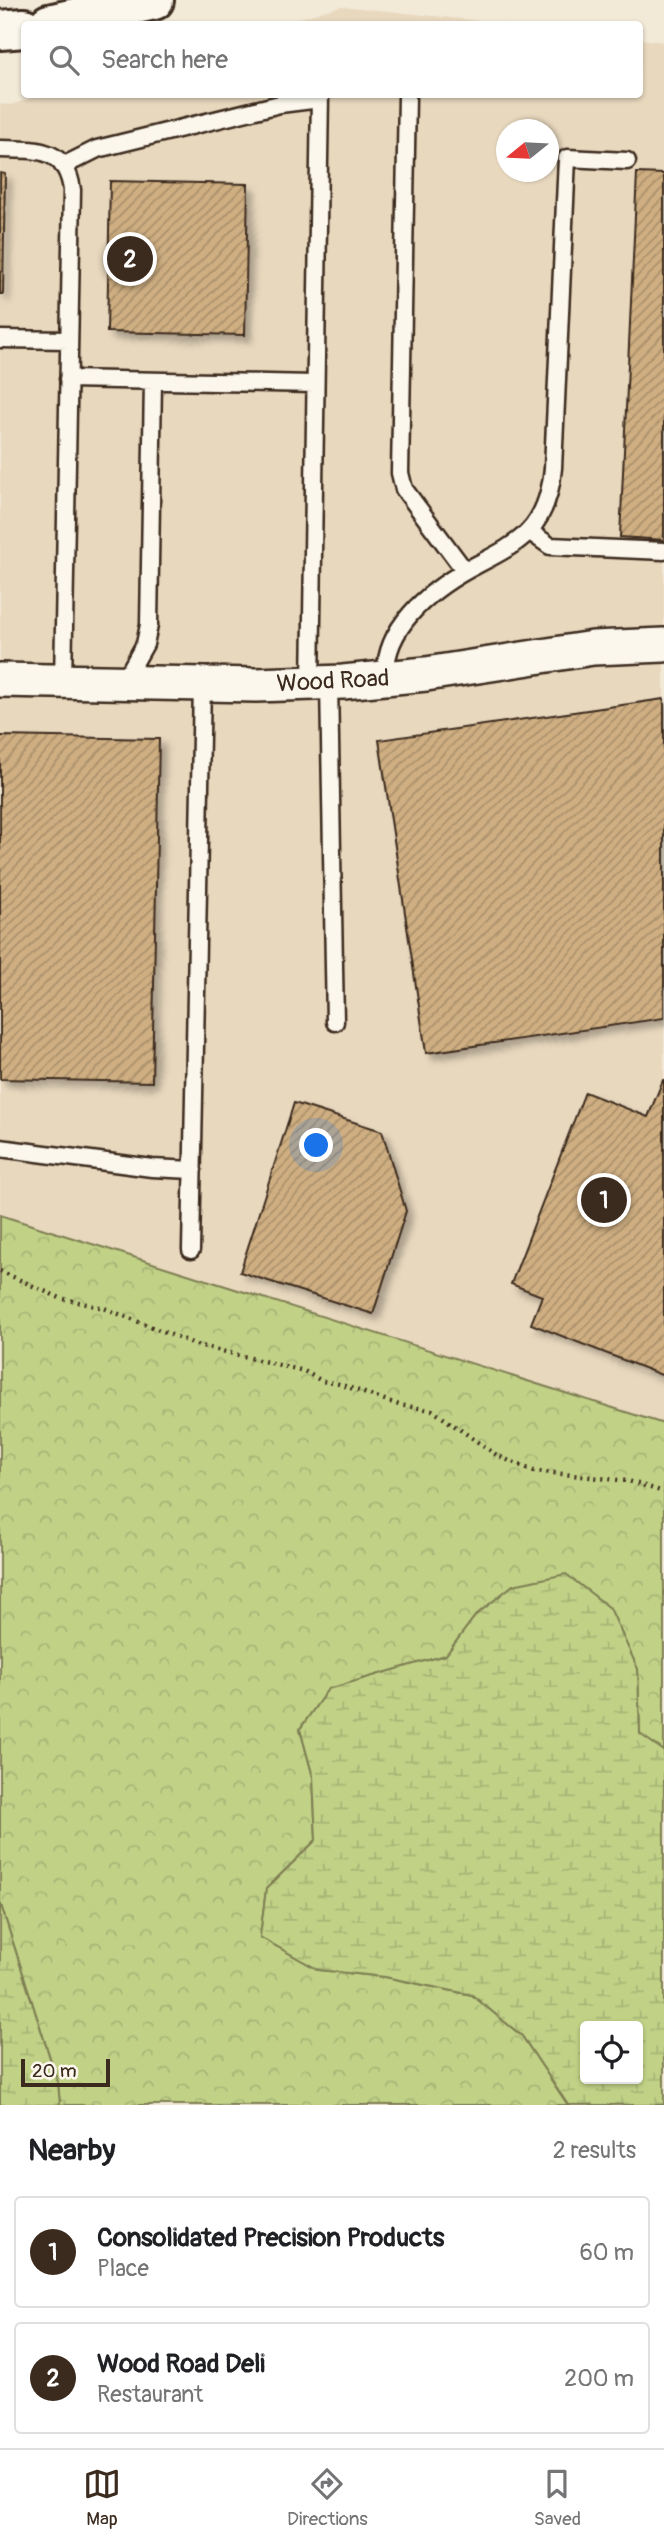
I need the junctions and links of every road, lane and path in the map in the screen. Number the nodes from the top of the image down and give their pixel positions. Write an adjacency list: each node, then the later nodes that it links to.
1 (154, 0): 2 (highway)
2 (62, 21)
3 (21, 28): 4 (highway)
4 (0, 30)
5 (312, 98): 10 (lane)
6 (320, 98): 15 (lane)
7 (407, 98): 18 (lane)
8 (0, 149): 10 (lane)
9 (627, 161): 16 (lane)
10 (63, 166): 12 (lane)
11 (0, 339): 12 (lane)
12 (69, 340): 13 (lane)
13 (68, 379): 14 (lane); 22 (lane)
14 (153, 381): 15 (lane); 23 (lane)
15 (314, 384): 25 (lane)
16 (529, 531): 17 (lane); 18 (lane)
17 (664, 551)
18 (465, 571): 20 (lane)
19 (664, 645): 20 (street, Wood Road)
20 (386, 679): 25 (street, Wood Road)
21 (0, 680): 22 (street, Wood Road)
22 (63, 682): 23 (street, Wood Road)
23 (123, 683): 24 (street, Wood Road)
24 (202, 684): 25 (street, Wood Road); 28 (lane)
25 (320, 684): 26 (lane)
26 (335, 1023)
27 (0, 1148): 28 (lane)
28 (193, 1170): 29 (lane)
29 (191, 1250)
30 (0, 1271): 31 (path)
31 (664, 1492)

